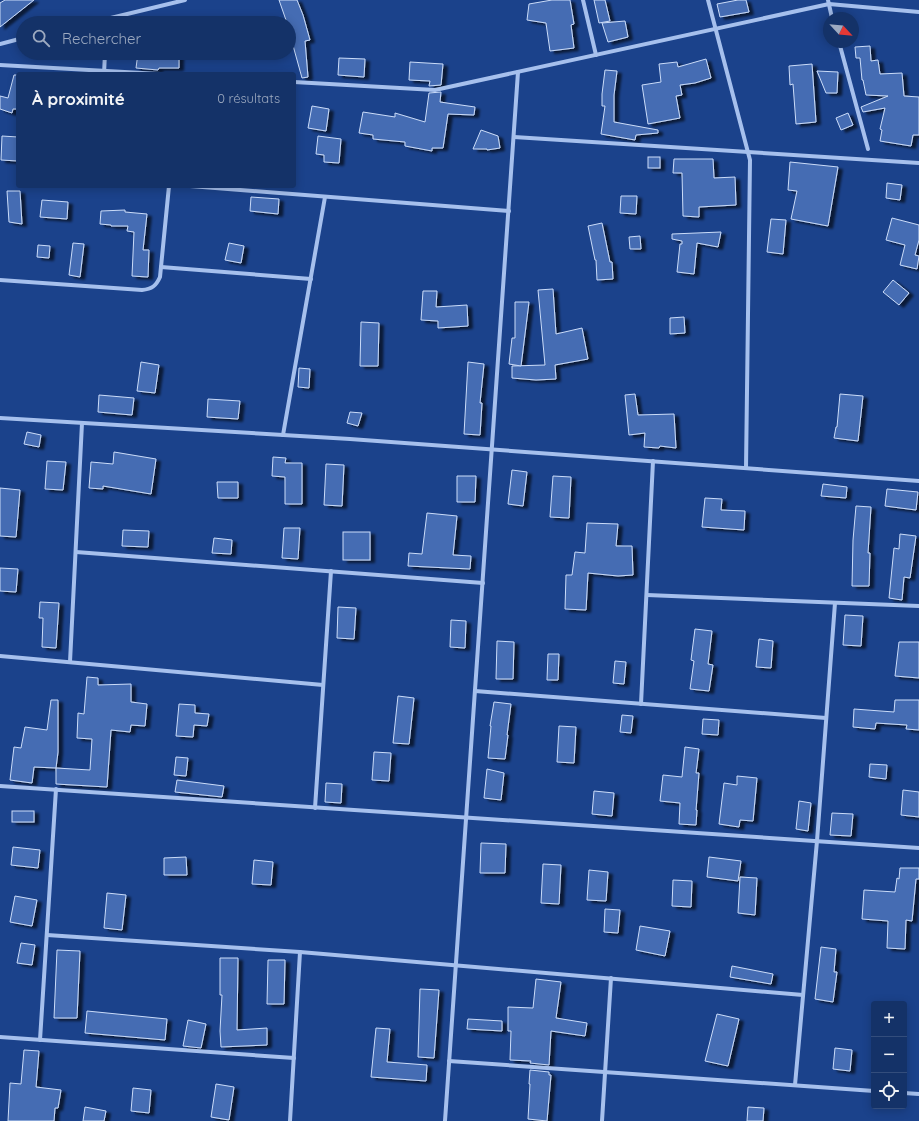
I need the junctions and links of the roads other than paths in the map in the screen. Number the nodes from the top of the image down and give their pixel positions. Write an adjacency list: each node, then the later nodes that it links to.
1 (184, 0): 7 (street)
2 (583, 0): 12 (street)
3 (708, 0): 8 (street)
4 (828, 2): 5 (street); 6 (street); 8 (street)
5 (830, 12)
6 (919, 12)
7 (125, 16)
8 (716, 29): 12 (street); 20 (street)
9 (16, 40): 10 (street)
10 (0, 44)
11 (841, 48): 19 (street)
12 (596, 55): 16 (street)
13 (105, 60): 15 (street)
14 (0, 65): 15 (street)
15 (104, 72)
16 (518, 72): 17 (street); 18 (street)
17 (296, 82)
18 (514, 137): 20 (street); 25 (street)
19 (868, 149)
20 (748, 152): 21 (street); 34 (street)
21 (919, 163)
22 (169, 188): 26 (street)
23 (215, 188): 24 (street)
24 (325, 197): 25 (street); 27 (street)
25 (509, 211): 32 (street)
26 (161, 267): 27 (street); 28 (street)
27 (311, 279): 31 (street)
28 (0, 280)
29 (0, 418): 30 (street)
30 (82, 423): 31 (street); 36 (street)
31 (283, 435): 32 (street)
32 (492, 449): 33 (street); 38 (street)
33 (653, 461): 34 (street); 39 (street)
34 (746, 468): 35 (street)
35 (919, 481)
36 (76, 552): 37 (street); 43 (street)
37 (330, 571): 38 (street); 44 (street)
38 (483, 583): 45 (street)
39 (646, 595): 40 (street); 46 (street)
40 (834, 603): 41 (street); 47 (street)
41 (919, 606)
42 (0, 656): 43 (street)
43 (70, 662): 44 (street)
44 (323, 685): 50 (street)
45 (475, 691): 46 (street); 51 (street)
46 (641, 704): 47 (street)
47 (826, 718): 52 (street)
48 (0, 786): 49 (street)
49 (56, 789): 50 (street); 54 (street)
50 (315, 808): 51 (street)
51 (466, 817): 52 (street); 56 (street)
52 (817, 841): 53 (street); 58 (street)
53 (919, 848)
54 (47, 935): 55 (street); 60 (street)
55 (300, 952): 56 (street); 61 (street)
56 (456, 965): 57 (street); 62 (street)
57 (611, 978): 58 (street); 63 (street)
58 (803, 995): 64 (street)
59 (0, 1038): 60 (street)
60 (40, 1040): 61 (street)
61 (294, 1058): 68 (street)
62 (449, 1060): 63 (street); 69 (street)
63 (605, 1072): 64 (street); 70 (street)
64 (795, 1085): 65 (street)
65 (871, 1091)
66 (907, 1093): 67 (street)
67 (919, 1094)
68 (290, 1121)
69 (445, 1121)
70 (602, 1121)

